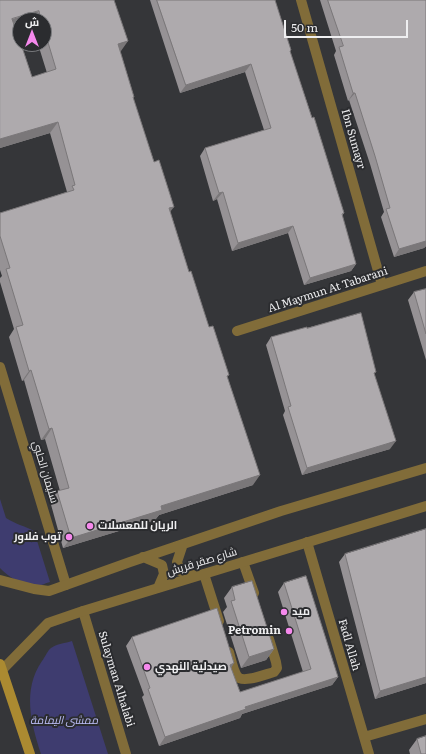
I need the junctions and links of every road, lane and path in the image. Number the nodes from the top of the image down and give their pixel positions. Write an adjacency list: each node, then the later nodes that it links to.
1 (301, 0): 3 (street, Ibn Sumayr)
2 (426, 271): 3 (street, Al Maymun At Tabarani)
3 (382, 285): 4 (street, Al Maymun At Tabarani)
4 (237, 331)
5 (0, 367): 14 (street, سليمان الحلبي)
6 (426, 468): 9 (street, شارع صقر قريش)
7 (426, 506): 8 (street, شارع صقر قريش)
8 (307, 542): 11 (street, شارع صقر قريش); 21 (street, Fadl Allah)
9 (183, 544): 10 (street, شارع صقر قريش); 12 (street)
10 (143, 557): 14 (street, شارع صقر قريش); 15 (street)
11 (243, 562): 12 (street, شارع صقر قريش); 16 (street)
12 (200, 575): 15 (street, شارع صقر قريش); 18 (street)
13 (0, 580): 14 (street, شارع صقر قريش)
14 (66, 585)
15 (158, 588): 17 (street, شارع صقر قريش)
16 (257, 604)
17 (83, 611): 19 (street, شارع صقر قريش); 23 (street, Sulayman Alhalabi)
18 (267, 633)
19 (1, 667): 22 (main road)
20 (426, 719): 21 (street)
21 (364, 737): 24 (street, Fadl Allah)
22 (30, 754)
23 (126, 754)
24 (369, 754)

